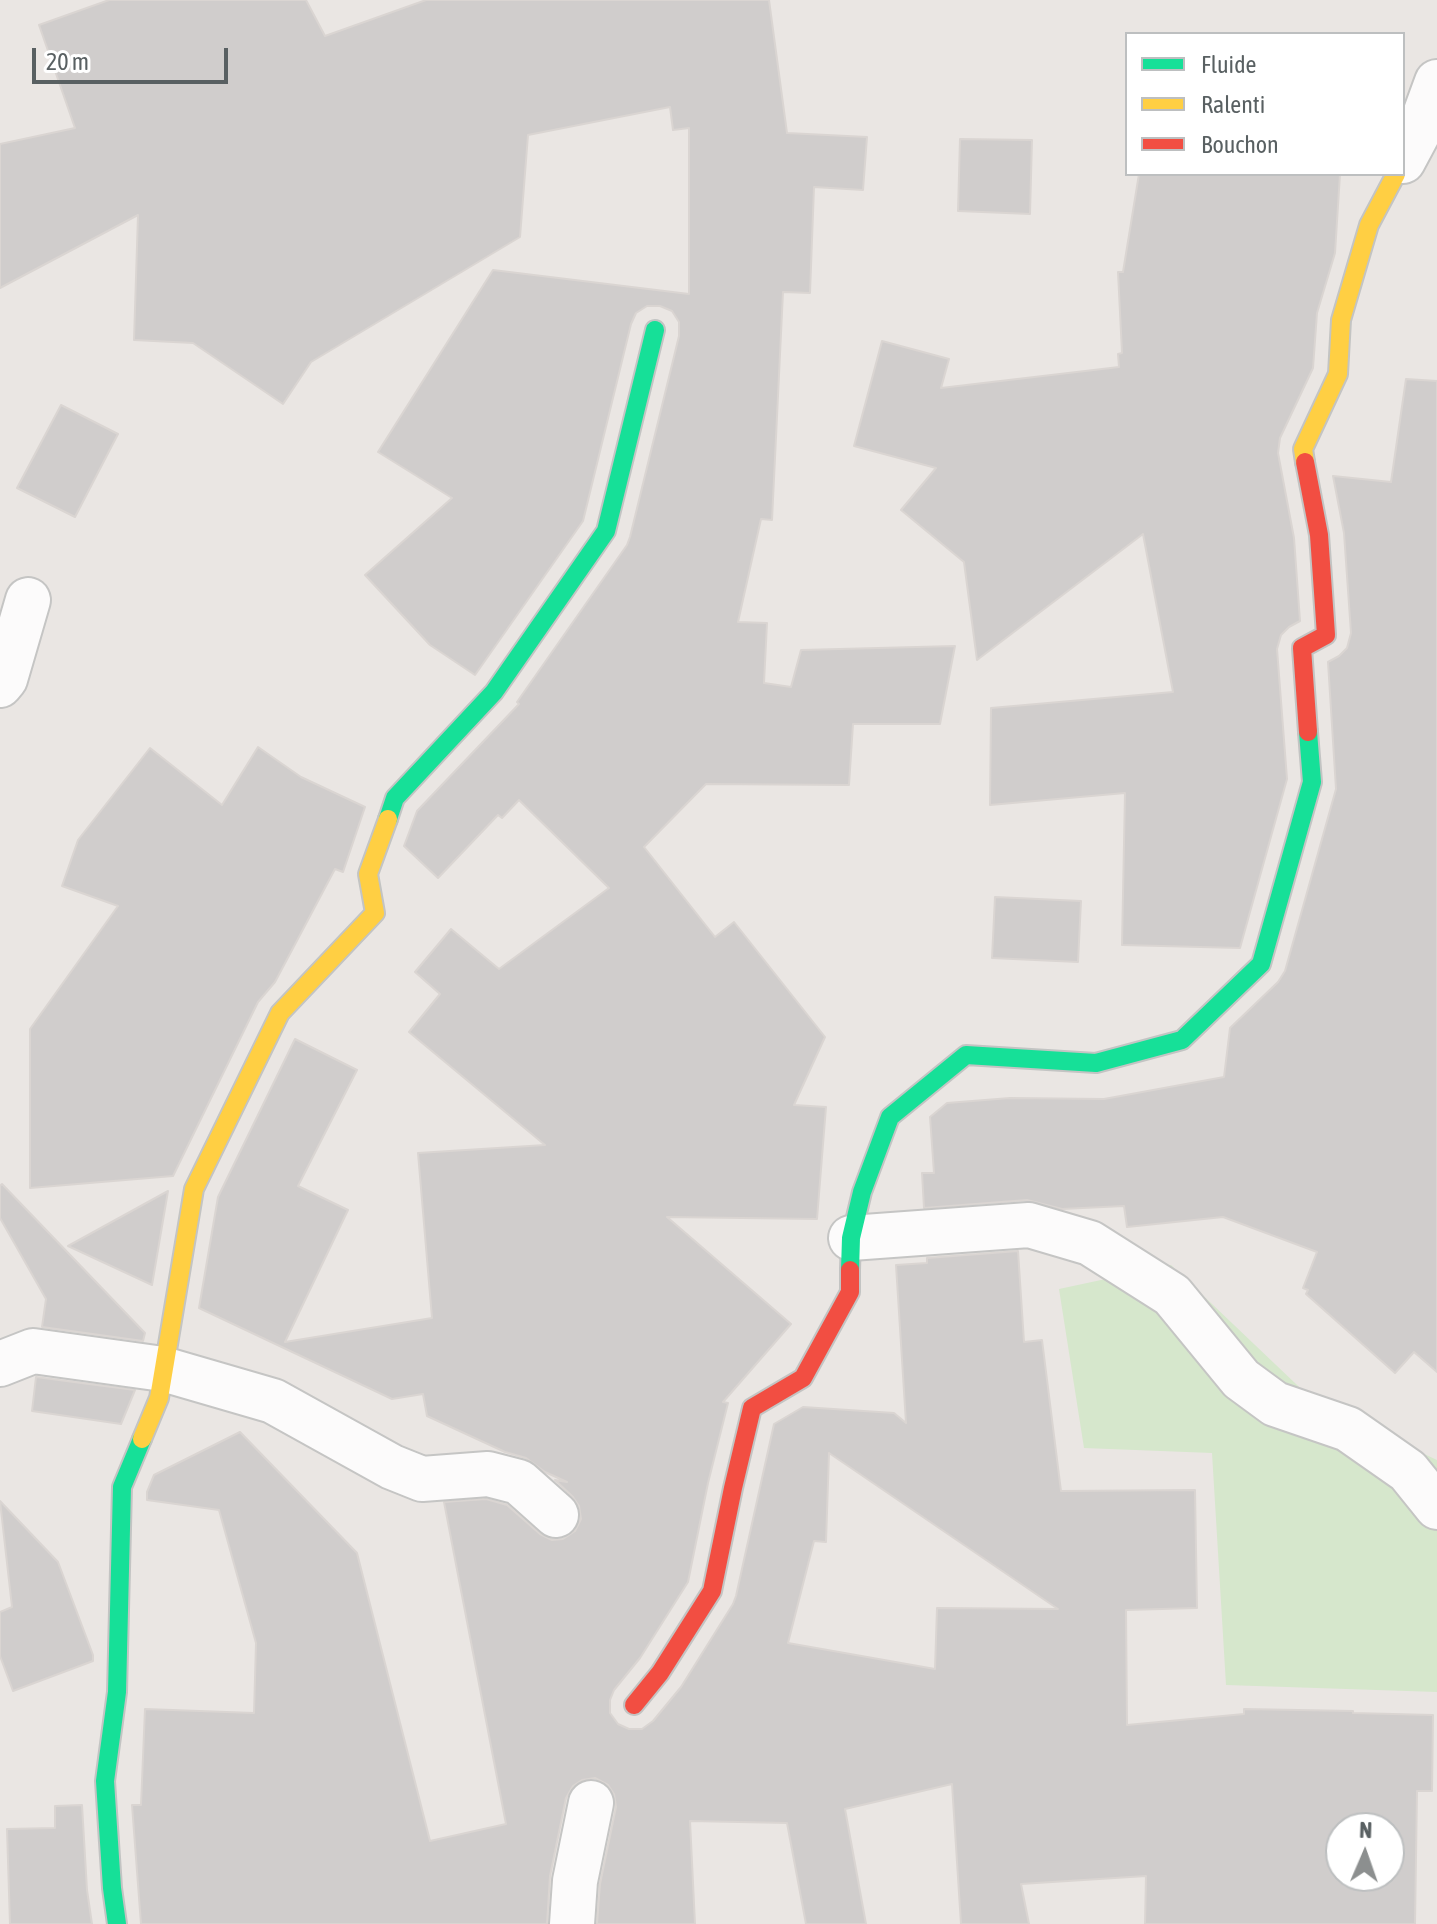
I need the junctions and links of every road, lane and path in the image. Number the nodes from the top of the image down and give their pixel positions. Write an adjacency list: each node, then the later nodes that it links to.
1 (1437, 82): 2 (street)
2 (1405, 157)
3 (1395, 176): 7 (street)
4 (655, 330): 9 (street)
5 (28, 600): 6 (street)
6 (0, 685)
7 (851, 1238): 10 (street); 12 (street)
8 (0, 1364): 9 (street)
9 (163, 1369): 11 (street); 14 (street)
10 (1437, 1507)
11 (556, 1515)
12 (634, 1705)
13 (591, 1803): 15 (street)
14 (117, 1924)
15 (572, 1924)

